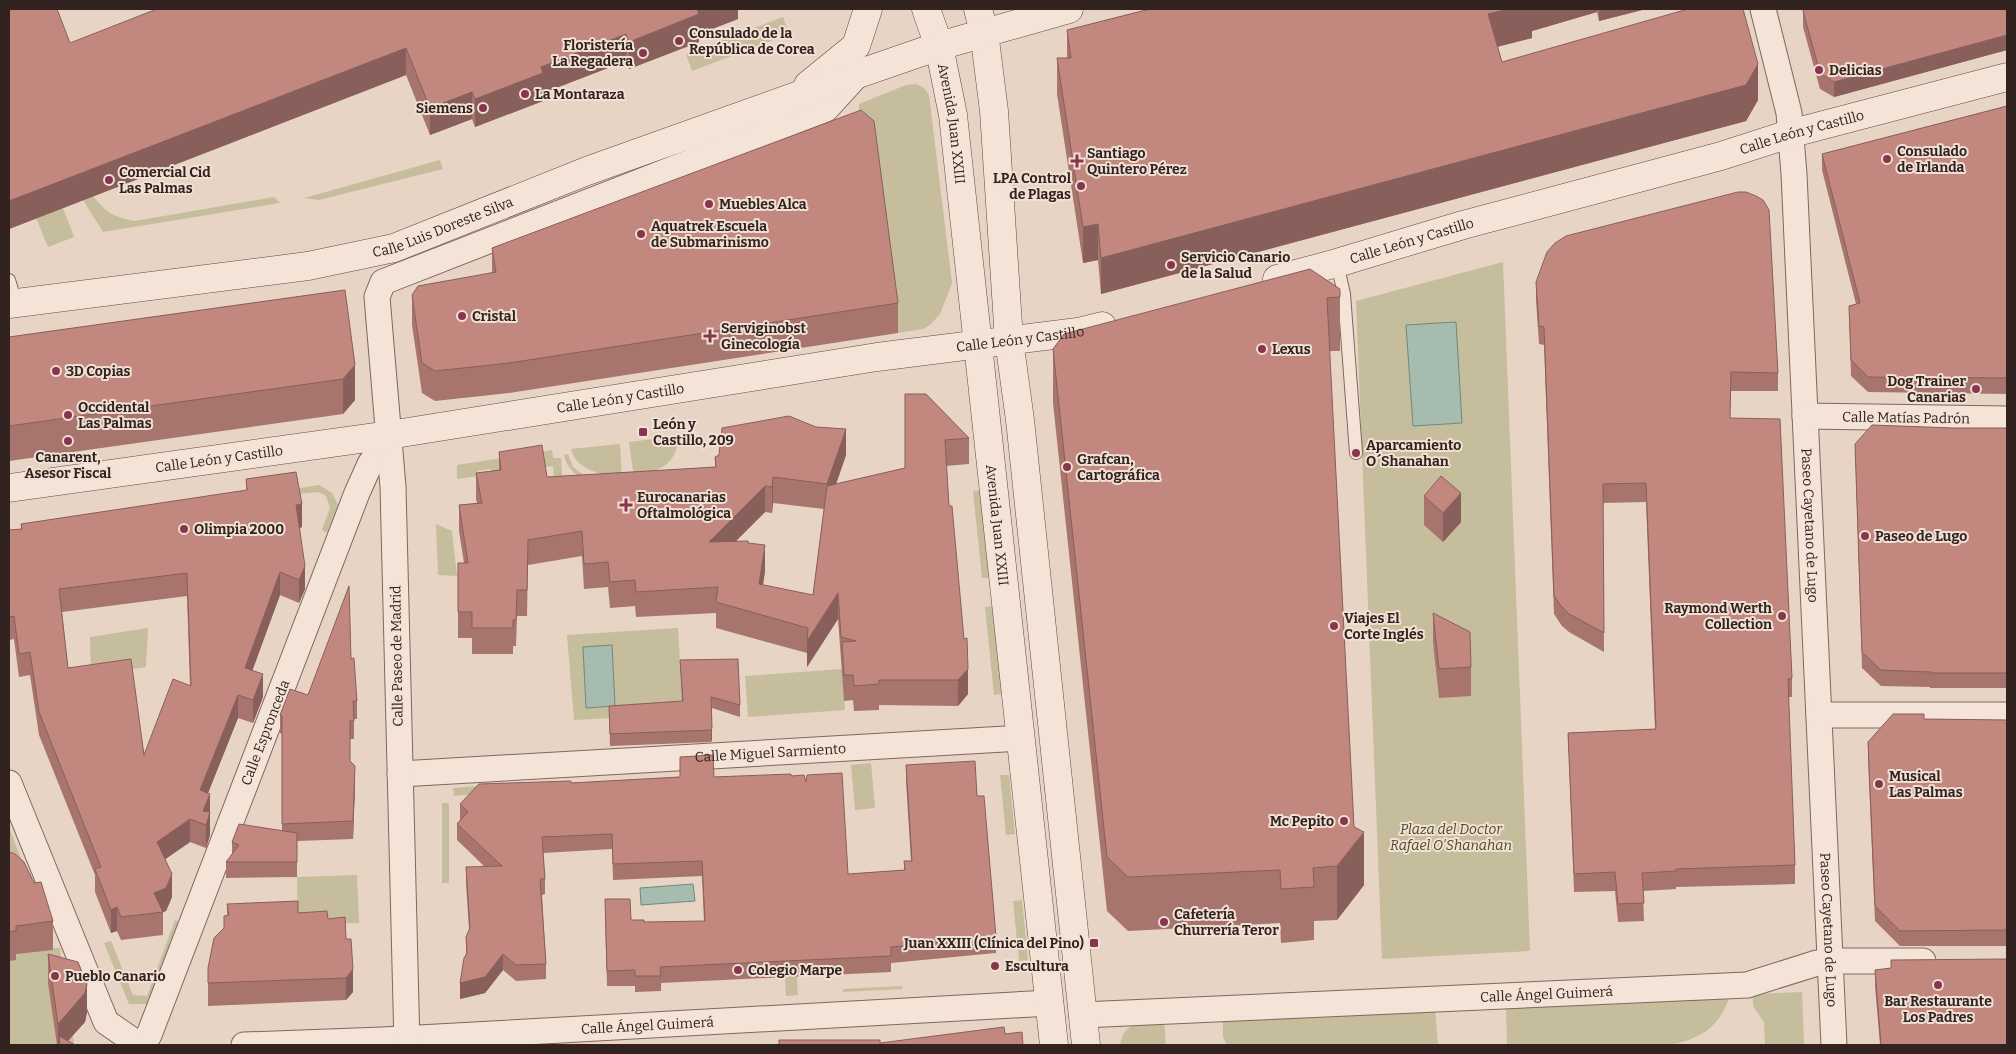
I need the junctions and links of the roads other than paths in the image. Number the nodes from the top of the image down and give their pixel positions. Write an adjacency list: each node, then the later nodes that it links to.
1 (868, 9): 9 (street)
2 (926, 9): 6 (street, Avenida Juan XXIII)
3 (1069, 9): 5 (street, Calle Luis Doreste Silva)
4 (1758, 10): 10 (street, Paseo Cayetano de Lugo)
5 (981, 20): 6 (street, Calle Luis Doreste Silva); 16 (street)
6 (939, 46): 7 (street, Calle Luis Doreste Silva); 17 (street, Avenida Juan XXIII)
7 (858, 74): 9 (street, Calle Luis Doreste Silva); 12 (street, Calle Luis Doreste Silva)
8 (2007, 77): 10 (street, Calle León y Castillo)
9 (788, 100): 14 (street, Calle Luis Doreste Silva)
10 (1789, 134): 11 (street, Calle León y Castillo); 18 (street, Paseo Cayetano de Lugo)
11 (1337, 264): 13 (street, Calle León y Castillo); 21 (lane)
12 (395, 276): 20 (street, Calle Paseo de Madrid)
13 (1251, 286)
14 (11, 295)
15 (1126, 320): 16 (street, Calle León y Castillo)
16 (1009, 340): 17 (street, Calle León y Castillo); 31 (street)
17 (978, 344): 20 (street, Calle León y Castillo); 25 (street, Avenida Juan XXIII)
18 (1805, 416): 19 (street, Calle Matías Padrón); 23 (street, Paseo Cayetano de Lugo)
19 (2007, 419)
20 (389, 435): 22 (street, Calle León y Castillo); 26 (street, Calle Paseo de Madrid); 32 (street, Calle Espronceda)
21 (1356, 453)
22 (9, 488)
23 (1819, 715): 24 (street); 28 (street, Paseo Cayetano de Lugo)
24 (2007, 715)
25 (1021, 738): 26 (street, Calle Miguel Sarmiento); 30 (street, Avenida Juan XXIII)
26 (400, 774): 33 (street, Calle Paseo de Madrid)
27 (9, 783): 32 (street)
28 (1831, 961): 29 (street, Calle Ángel Guimerá); 31 (street, Calle Ángel Guimerá); 37 (street, Paseo Cayetano de Lugo)
29 (1948, 961)
30 (1050, 1003): 33 (street, Calle Ángel Guimerá); 35 (street, Avenida Juan XXIII)
31 (1082, 1015): 36 (street)
32 (143, 1041)
33 (407, 1042): 34 (street, Calle Ángel Guimerá)
34 (244, 1045)
35 (1054, 1045)
36 (1086, 1045)
37 (1834, 1045)

